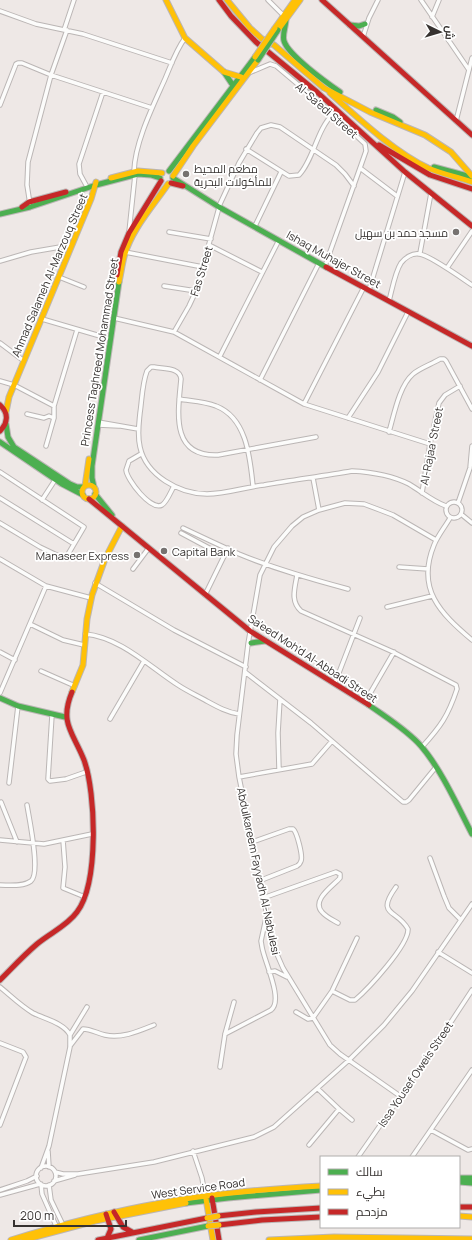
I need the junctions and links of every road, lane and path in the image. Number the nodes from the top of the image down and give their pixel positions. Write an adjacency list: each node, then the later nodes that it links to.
1 (74, 0): 18 (street)
2 (166, 0): 21 (main road)
3 (218, 0): 39 (main road)
4 (227, 0): 31 (main road)
5 (268, 0): 14 (street)
6 (295, 0): 14 (main road, Princess Taghreed Mohammad Street)
7 (300, 0): 14 (main road, Princess Taghreed Mohammad Street)
8 (322, 0): 17 (main road)
9 (378, 0): 15 (street)
10 (421, 0): 13 (street)
11 (439, 0): 13 (street)
12 (0, 11): 18 (street)
13 (432, 17): 25 (street)
14 (285, 18): 22 (main road, Princess Taghreed Mohammad Street, bridge); 37 (main road)
15 (370, 18): 16 (street); 20 (street)
16 (365, 24): 17 (main road); 19 (street)
17 (350, 25): 19 (main road)
18 (65, 30): 24 (street); 28 (street)
19 (358, 33): 20 (main road)
20 (363, 37): 36 (main road)
21 (185, 38): 24 (street); 26 (main road)
22 (256, 58): 27 (main road, Princess Taghreed Mohammad Street); 29 (main road, Princess Taghreed Mohammad Street)
23 (472, 58): 25 (street)
24 (172, 63): 34 (street)
25 (469, 70): 36 (street)
26 (224, 72): 29 (main road); 30 (main road)
27 (250, 72): 35 (street, Al-Sa'edi Street); 50 (main road, Princess Taghreed Mohammad Street)
28 (51, 75): 32 (street); 33 (street); 58 (street)
29 (241, 77): 30 (main road, Princess Taghreed Mohammad Street)
30 (234, 87): 44 (main road, Princess Taghreed Mohammad Street)
31 (324, 88): 37 (main road); 42 (main road)
32 (103, 92): 34 (street); 53 (street)
33 (0, 105)
34 (152, 108): 47 (street)
35 (333, 114): 41 (street); 43 (street, Al-Sa'edi Street)
36 (456, 122): 38 (main road)
37 (404, 125): 48 (main road)
38 (472, 136)
39 (370, 139): 46 (main road); 55 (main road)
40 (246, 149): 41 (street); 45 (street); 59 (street)
41 (313, 150): 45 (street); 54 (street)
42 (420, 163): 48 (main road); 51 (main road)
43 (360, 168): 54 (street, Al-Sa'edi Street); 57 (street)
44 (169, 171): 49 (main road); 50 (main road)
45 (281, 172): 61 (street)
46 (405, 172): 56 (main road); 57 (street)
47 (134, 173): 49 (main road); 52 (main road); 65 (street)
48 (472, 176)
49 (161, 177): 50 (main road); 65 (main road, Princess Taghreed Mohammad Street)
50 (171, 180): 59 (main road, Ishaq Muhajer Street); 70 (main road, Princess Taghreed Mohammad Street)
51 (472, 182)
52 (96, 184): 53 (main road); 58 (main road); 68 (main road, Ahmad Salameh Al-Marzouq Street)
53 (86, 186): 58 (main road)
54 (354, 186): 74 (street, Al-Sa'edi Street)
55 (472, 189)
56 (431, 193): 62 (main road); 71 (street)
57 (397, 196): 82 (street)
58 (30, 204): 60 (main road)
59 (219, 207): 61 (main road, Ishaq Muhajer Street); 66 (street, Fas Street)
60 (0, 214)
61 (255, 226): 67 (main road, Ishaq Muhajer Street)
62 (472, 226)
63 (472, 231): 76 (street)
64 (169, 232): 66 (street)
65 (129, 233): 90 (main road, Princess Taghreed Mohammad Street)
66 (210, 239): 69 (street, Fas Street)
67 (279, 240): 73 (main road, Ishaq Muhajer Street); 77 (street)
68 (72, 245): 72 (street); 78 (main road, Ahmad Salameh Al-Marzouq Street)
69 (210, 245): 75 (street, Fas Street); 77 (street)
70 (126, 252): 75 (street); 86 (main road, Princess Taghreed Mohammad Street)
71 (420, 253): 76 (street); 84 (street)
72 (0, 261)
73 (319, 263): 74 (main road, Ishaq Muhajer Street); 95 (street)
74 (324, 266): 82 (main road, Ishaq Muhajer Street)
75 (204, 267): 83 (street, Fas Street)
76 (447, 268): 79 (street)
77 (262, 272): 93 (street)
78 (59, 277): 81 (street); 87 (main road, Ahmad Salameh Al-Marzouq Street)
79 (472, 285)
80 (164, 286): 83 (street)
81 (84, 287)
82 (366, 289): 84 (main road, Ishaq Muhajer Street); 102 (street)
83 (196, 291): 89 (street, Fas Street)
84 (389, 301): 85 (main road, Ishaq Muhajer Street)
85 (408, 312): 92 (main road, Ishaq Muhajer Street); 108 (street)
86 (114, 318): 89 (street); 110 (main road, Princess Taghreed Mohammad Street)
87 (42, 319): 88 (street); 94 (main road, Ahmad Salameh Al-Marzouq Street)
88 (77, 330): 90 (street); 103 (street)
89 (174, 332): 93 (street)
90 (107, 338): 127 (main road, Princess Taghreed Mohammad Street)
91 (0, 343): 94 (street)
92 (472, 346)
93 (220, 356): 95 (street)
94 (24, 360): 97 (main road, Ahmad Salameh Al-Marzouq Street)
95 (260, 380): 102 (street)
96 (0, 381): 97 (street)
97 (14, 385): 99 (main road, Ahmad Salameh Al-Marzouq Street); 103 (street)
98 (460, 386): 104 (street); 113 (street); 116 (street, Al-Rajaa‘ Street)
99 (9, 397): 101 (main road); 105 (main road, Ahmad Salameh Al-Marzouq Street)
100 (179, 399): 111 (street); 119 (street); 119 (street)
101 (0, 404): 105 (main road)
102 (304, 404): 108 (street)
103 (54, 406): 107 (street)
104 (472, 409)
105 (6, 412): 109 (main road, Ahmad Salameh Al-Marzouq Street)
106 (27, 414): 107 (street)
107 (54, 418): 117 (street)
108 (348, 418): 113 (street)
109 (6, 424): 112 (main road); 127 (main road)
110 (98, 424): 111 (street); 128 (main road, Princess Taghreed Mohammad Street)
111 (138, 429): 120 (street)
112 (0, 431)
113 (389, 432): 116 (street)
114 (316, 437): 119 (street)
115 (0, 442): 124 (main road)
116 (430, 444): 129 (street, Al-Rajaa‘ Street)
117 (46, 446)
118 (472, 446): 121 (street)
119 (248, 450): 126 (street)
120 (142, 454): 125 (street); 125 (street)
121 (472, 456): 135 (street)
122 (0, 472): 134 (street)
123 (313, 478): 126 (street); 129 (street); 137 (street)
124 (55, 480): 131 (main road); 134 (street)
125 (174, 486): 126 (street)
126 (253, 486)
127 (84, 487): 128 (main road); 131 (main road)
128 (94, 487): 130 (main road)
129 (422, 493): 136 (street)
130 (95, 494): 133 (main road); 140 (main road, Sa'eed Moh'd Al-Abbadi Street)
131 (83, 495): 133 (main road)
132 (0, 498): 147 (street)
133 (89, 499): 140 (main road, Sa'eed Moh'd Al-Abbadi Street)
134 (42, 500): 147 (street)
135 (458, 503): 136 (street); 138 (street)
136 (446, 506): 139 (street)
137 (319, 510): 146 (street, Abdulkareem Fayyadh Al-Nabulesi); 152 (street, Abdulkareem Fayyadh Al-Nabulesi)
138 (461, 514): 139 (street); 142 (street)
139 (450, 518): 146 (street)
140 (116, 521): 143 (main road, Sa'eed Moh'd Al-Abbadi Street)
141 (0, 523): 147 (street)
142 (472, 524)
143 (122, 526): 149 (main road, Sa'eed Moh'd Al-Abbadi Street); 157 (main road)
144 (183, 528): 148 (street)
145 (181, 534): 150 (street)
146 (436, 540): 155 (street)
147 (74, 544)
148 (228, 548): 150 (street); 152 (street)
149 (148, 549): 154 (street); 160 (main road, Sa'eed Moh'd Al-Abbadi Street)
150 (224, 556): 160 (street)
151 (0, 559): 158 (street)
152 (265, 563): 156 (street); 166 (street, Abdulkareem Fayyadh Al-Nabulesi)
153 (399, 567): 155 (street)
154 (134, 569)
155 (428, 569): 161 (street)
156 (297, 575): 159 (street); 168 (street)
157 (95, 583): 162 (main road); 177 (street)
158 (46, 586): 162 (street); 165 (street)
159 (348, 589)
160 (205, 595): 166 (main road, Sa'eed Moh'd Al-Abbadi Street)
161 (432, 596): 163 (street); 169 (street)
162 (91, 598): 167 (main road)
163 (387, 607)
164 (360, 618): 168 (street)
165 (30, 624): 171 (street); 175 (street)
166 (253, 633): 170 (main road, Sa'eed Moh'd Al-Abbadi Street); 172 (street, Abdulkareem Fayyadh Al-Nabulesi)
167 (85, 634): 171 (main road); 176 (street)
168 (354, 634): 174 (street); 179 (street)
169 (472, 640)
170 (265, 641): 172 (main road); 179 (main road, Sa'eed Moh'd Al-Abbadi Street)
171 (84, 644): 180 (main road)
172 (250, 644): 177 (street, Abdulkareem Fayyadh Al-Nabulesi)
173 (0, 652): 175 (street)
174 (394, 652): 184 (street); 191 (street)
175 (14, 660): 181 (street)
176 (144, 661): 186 (street); 189 (street)
177 (245, 669): 183 (street); 186 (street, Abdulkareem Fayyadh Al-Nabulesi)
178 (41, 671): 180 (street)
179 (335, 683): 184 (main road, Sa'eed Moh'd Al-Abbadi Street)
180 (75, 686): 188 (main road)
181 (0, 693)
182 (0, 698): 185 (main road)
183 (280, 699): 190 (street); 193 (street)
184 (365, 702): 191 (main road, Sa'eed Moh'd Al-Abbadi Street)
185 (18, 706): 187 (main road); 196 (street)
186 (239, 714): 195 (street, Abdulkareem Fayyadh Al-Nabulesi)
187 (52, 715): 188 (main road); 194 (street)
188 (66, 717): 194 (main road)
189 (110, 719)
190 (332, 741): 192 (street); 193 (street)
191 (422, 747): 192 (main road, Sa'eed Moh'd Al-Abbadi Street)
192 (436, 767): 200 (main road, Sa'eed Moh'd Al-Abbadi Street)
193 (279, 769): 195 (street)
194 (86, 772): 199 (main road)
195 (238, 777): 204 (street, Abdulkareem Fayyadh Al-Nabulesi)
196 (9, 783)
197 (1, 802): 203 (street)
198 (27, 805): 205 (street)
199 (92, 834): 202 (street); 210 (main road)
200 (472, 834)
201 (0, 840): 203 (street)
202 (63, 840): 205 (street); 210 (street)
203 (17, 842): 205 (street)
204 (252, 842): 207 (street, Abdulkareem Fayyadh Al-Nabulesi); 207 (street)
205 (34, 844): 208 (street)
206 (430, 858): 214 (street)
207 (259, 881): 211 (street, Abdulkareem Fayyadh Al-Nabulesi)
208 (0, 885)
209 (396, 887): 224 (street)
210 (85, 897): 221 (main road)
211 (263, 898): 213 (street, Abdulkareem Fayyadh Al-Nabulesi); 215 (street)
212 (472, 904): 214 (street)
213 (267, 915): 218 (street); 220 (street, Abdulkareem Fayyadh Al-Nabulesi)
214 (461, 920): 217 (street)
215 (338, 923)
216 (357, 938): 224 (street)
217 (438, 952): 219 (street); 234 (street)
218 (269, 972): 220 (street); 230 (street)
219 (472, 973)
220 (288, 978): 228 (street, Abdulkareem Fayyadh Al-Nabulesi)
221 (0, 980)
222 (0, 988): 231 (street)
223 (472, 990): 238 (street, Issa Yousef Oweis Street)
224 (332, 991): 228 (street)
225 (234, 1002): 230 (street)
226 (88, 1007): 231 (street)
227 (296, 1012): 228 (street)
228 (313, 1018): 234 (street, Abdulkareem Fayyadh Al-Nabulesi)
229 (154, 1025): 233 (street)
230 (224, 1034): 235 (street)
231 (70, 1035): 233 (street)
232 (0, 1043): 241 (street)
233 (70, 1047): 244 (street)
234 (349, 1060): 237 (street); 238 (street, Abdulkareem Fayyadh Al-Nabulesi)
235 (220, 1066)
236 (472, 1070): 242 (street)
237 (318, 1088): 239 (street); 246 (street)
238 (400, 1096): 247 (street, Issa Yousef Oweis Street)
239 (339, 1109): 240 (street); 243 (street)
240 (352, 1120)
241 (0, 1125)
242 (431, 1130): 245 (street); 248 (street)
243 (309, 1145)
244 (49, 1146): 249 (street); 250 (street)
245 (472, 1149)
246 (194, 1151): 252 (street); 266 (street)
247 (359, 1156)
248 (413, 1156)
249 (49, 1167): 250 (street); 251 (street)
250 (41, 1168): 253 (street)
251 (55, 1172): 252 (street); 256 (street)
252 (78, 1174): 256 (street)
253 (37, 1176): 259 (street); 262 (street)
254 (460, 1178): 255 (main road)
255 (472, 1178)
256 (54, 1181): 260 (street)
257 (460, 1182): 258 (main road)
258 (472, 1183)
259 (41, 1184): 260 (street); 264 (street); 276 (street)
260 (49, 1185): 275 (street)
261 (320, 1186): 265 (main road, West Service Road)
262 (0, 1190)
263 (320, 1190): 265 (main road, West Service Road)
264 (0, 1195)
265 (212, 1197): 266 (main road, West Service Road); 285 (main road)
266 (206, 1198): 270 (main road, West Service Road); 284 (main road)
267 (460, 1207): 269 (main road)
268 (320, 1208): 277 (main road, bridge)
269 (472, 1208)
270 (115, 1214): 271 (main road, West Service Road); 277 (main road)
271 (107, 1216): 275 (main road, West Service Road); 276 (main road, West Service Road); 278 (main road)
272 (460, 1216): 273 (main road)
273 (472, 1216)
274 (320, 1217): 283 (main road, bridge)
275 (63, 1225): 276 (main road, West Service Road)
276 (57, 1229): 280 (main road, West Service Road); 281 (main road, West Service Road)
277 (133, 1232): 278 (main road)
278 (107, 1238): 282 (main road)
279 (472, 1239): 286 (main road)
280 (11, 1240)
281 (24, 1240)
282 (98, 1240)
283 (139, 1240)
284 (213, 1240)
285 (219, 1240)
286 (269, 1240)

